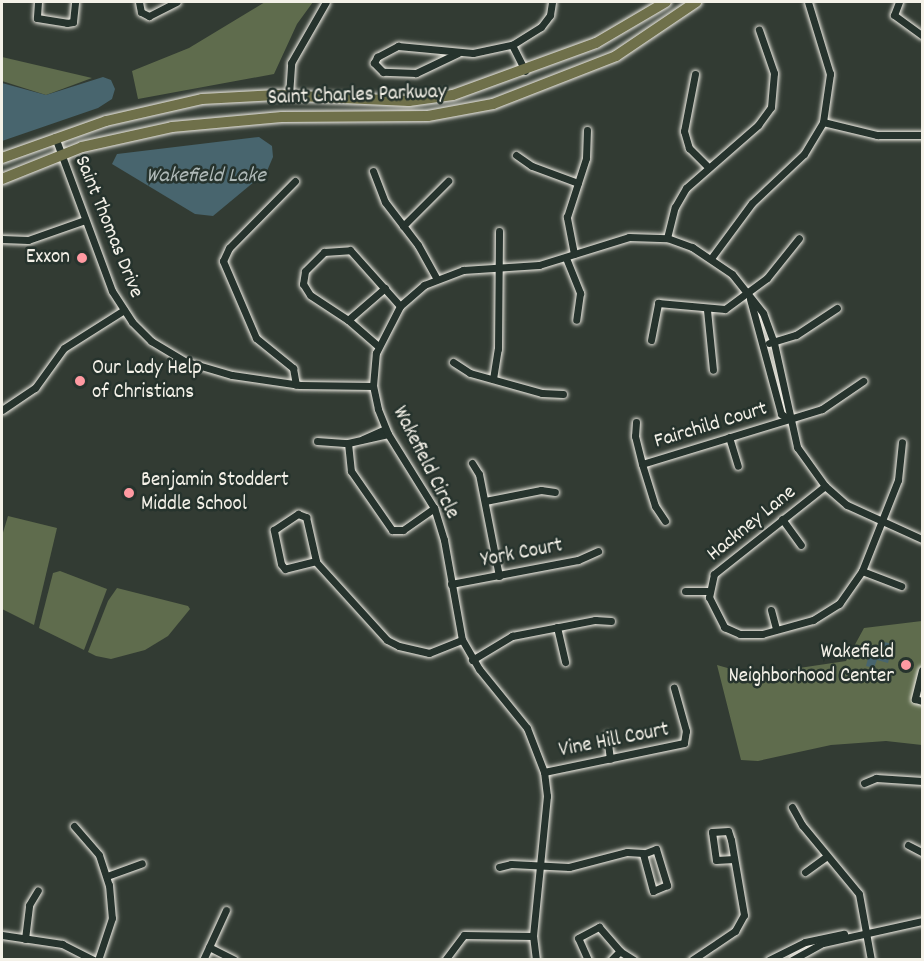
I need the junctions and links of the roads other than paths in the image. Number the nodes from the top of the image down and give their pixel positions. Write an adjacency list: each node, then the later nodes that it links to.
1 (38, 2): 2 (street)
2 (75, 2)
3 (139, 2): 4 (street)
4 (177, 2)
5 (326, 2): 17 (street)
6 (552, 2): 13 (street)
7 (666, 2): 15 (main road, Saint Charles Parkway)
8 (696, 2): 22 (main road, Saint Charles Parkway)
9 (808, 2): 18 (street)
10 (899, 2): 12 (street)
11 (759, 30): 25 (street)
12 (922, 35)
13 (512, 45): 14 (street); 15 (street)
14 (458, 53): 14 (street)
15 (525, 71): 17 (main road, Saint Charles Parkway)
16 (695, 74): 25 (street)
17 (289, 95): 21 (main road, Saint Charles Parkway)
18 (823, 122): 20 (street); 38 (street)
19 (587, 130): 30 (street)
20 (922, 135)
21 (55, 137): 22 (street, Saint Thomas Drive); 24 (main road, Saint Charles Parkway)
22 (61, 155): 27 (main road, Saint Charles Parkway); 31 (street, Saint Thomas Drive)
23 (516, 155): 30 (street)
24 (2, 158)
25 (708, 167): 34 (street)
26 (374, 171): 32 (street)
27 (2, 179)
28 (295, 181): 57 (street)
29 (448, 181): 32 (street)
30 (578, 183): 37 (street)
31 (85, 220): 36 (street); 45 (street, Saint Thomas Drive)
32 (402, 226): 40 (street)
33 (499, 231): 39 (street)
34 (667, 238): 37 (street, Wakefield Circle); 38 (street, Wakefield Circle)
35 (799, 238): 42 (street)
36 (2, 239)
37 (570, 256): 39 (street, Wakefield Circle); 48 (street)
38 (712, 257): 42 (street, Wakefield Circle)
39 (499, 268): 40 (street, Wakefield Circle); 55 (street)
40 (437, 279): 43 (street, Wakefield Circle)
41 (385, 288): 43 (street); 47 (street); 47 (street)
42 (748, 293): 46 (street); 50 (street, Wakefield Circle); 51 (street, Wakefield Circle)
43 (400, 306): 52 (street, Wakefield Circle)
44 (837, 308): 50 (street)
45 (124, 310): 57 (street, Saint Thomas Drive); 60 (street)
46 (707, 310): 49 (street); 54 (street)
47 (348, 320): 52 (street)
48 (576, 320)
49 (651, 340)
50 (774, 343): 51 (street); 61 (street, Wakefield Circle)
51 (764, 344): 61 (street, Wakefield Circle)
52 (378, 346): 58 (street, Wakefield Circle)
53 (453, 362): 55 (street)
54 (713, 370)
55 (493, 379): 59 (street)
56 (863, 381): 61 (street, Fairchild Court)
57 (296, 385): 58 (street, Saint Thomas Drive)
58 (373, 386): 63 (street, Wakefield Circle)
59 (563, 394)
60 (2, 410)
61 (789, 419): 64 (street, Fairchild Court); 71 (street, Wakefield Circle)
62 (636, 422): 69 (street)
63 (387, 431): 67 (street); 74 (street, Wakefield Circle)
64 (729, 437): 69 (street, Fairchild Court); 70 (street)
65 (317, 441): 67 (street)
66 (902, 442): 77 (street, Hackney Lane)
67 (348, 443): 74 (street)
68 (472, 463): 73 (street)
69 (642, 464): 76 (street)
70 (738, 465)
71 (825, 486): 75 (street, Hackney Lane); 77 (street, Wakefield Circle)
72 (555, 492): 73 (street)
73 (485, 501): 83 (street)
74 (434, 508): 84 (street, Wakefield Circle)
75 (782, 519): 79 (street); 87 (street, Hackney Lane)
76 (665, 521)
77 (880, 522): 78 (street, Wakefield Circle); 82 (street, Hackney Lane)
78 (922, 539)
79 (801, 545)
80 (598, 550): 83 (street, York Court)
81 (316, 562): 81 (street); 92 (street)
82 (862, 571): 85 (street); 91 (street, Hackney Lane)
83 (499, 576): 84 (street, York Court)
84 (451, 584): 92 (street, Wakefield Circle)
85 (901, 586)
86 (685, 591): 87 (street)
87 (709, 591): 91 (street, Hackney Lane)
88 (771, 610): 91 (street)
89 (611, 621): 90 (street)
90 (557, 627): 93 (street); 94 (street)
91 (776, 629)
92 (462, 640): 93 (street, Wakefield Circle)
93 (472, 660): 100 (street, Wakefield Circle)
94 (565, 662)
95 (922, 670): 97 (street)
96 (674, 688): 99 (street, Vine Hill Court)
97 (922, 701)
98 (607, 735): 99 (street)
99 (610, 759): 100 (street, Vine Hill Court)
100 (544, 772): 111 (street, Wakefield Circle)
101 (922, 781): 102 (street)
102 (864, 783)
103 (792, 807): 108 (street)
104 (74, 826): 114 (street)
105 (908, 845): 106 (street)
106 (922, 852)
107 (643, 853): 107 (street); 111 (street)
108 (827, 856): 113 (street); 118 (street)
109 (734, 859): 109 (street); 133 (street)
110 (142, 863): 114 (street)
111 (540, 866): 112 (street); 120 (street, Wakefield Circle)
112 (499, 867)
113 (805, 872)
114 (107, 876): 125 (street)
115 (38, 890): 121 (street)
116 (226, 910): 122 (street)
117 (922, 921): 118 (street)
118 (867, 934): 124 (street); 134 (street); 136 (street)
119 (2, 935): 121 (street)
120 (533, 936): 128 (street); 129 (street, Wakefield Circle)
121 (25, 939): 125 (street)
122 (209, 947): 126 (street); 127 (street)
123 (621, 952): 130 (street); 131 (street); 132 (street)
124 (803, 956): 135 (street)
125 (96, 960)
126 (203, 960)
127 (234, 960)
128 (445, 960)
129 (536, 960)
130 (588, 960)
131 (611, 960)
132 (634, 960)
133 (692, 960)
134 (769, 960)
135 (792, 960)
136 (871, 960)

